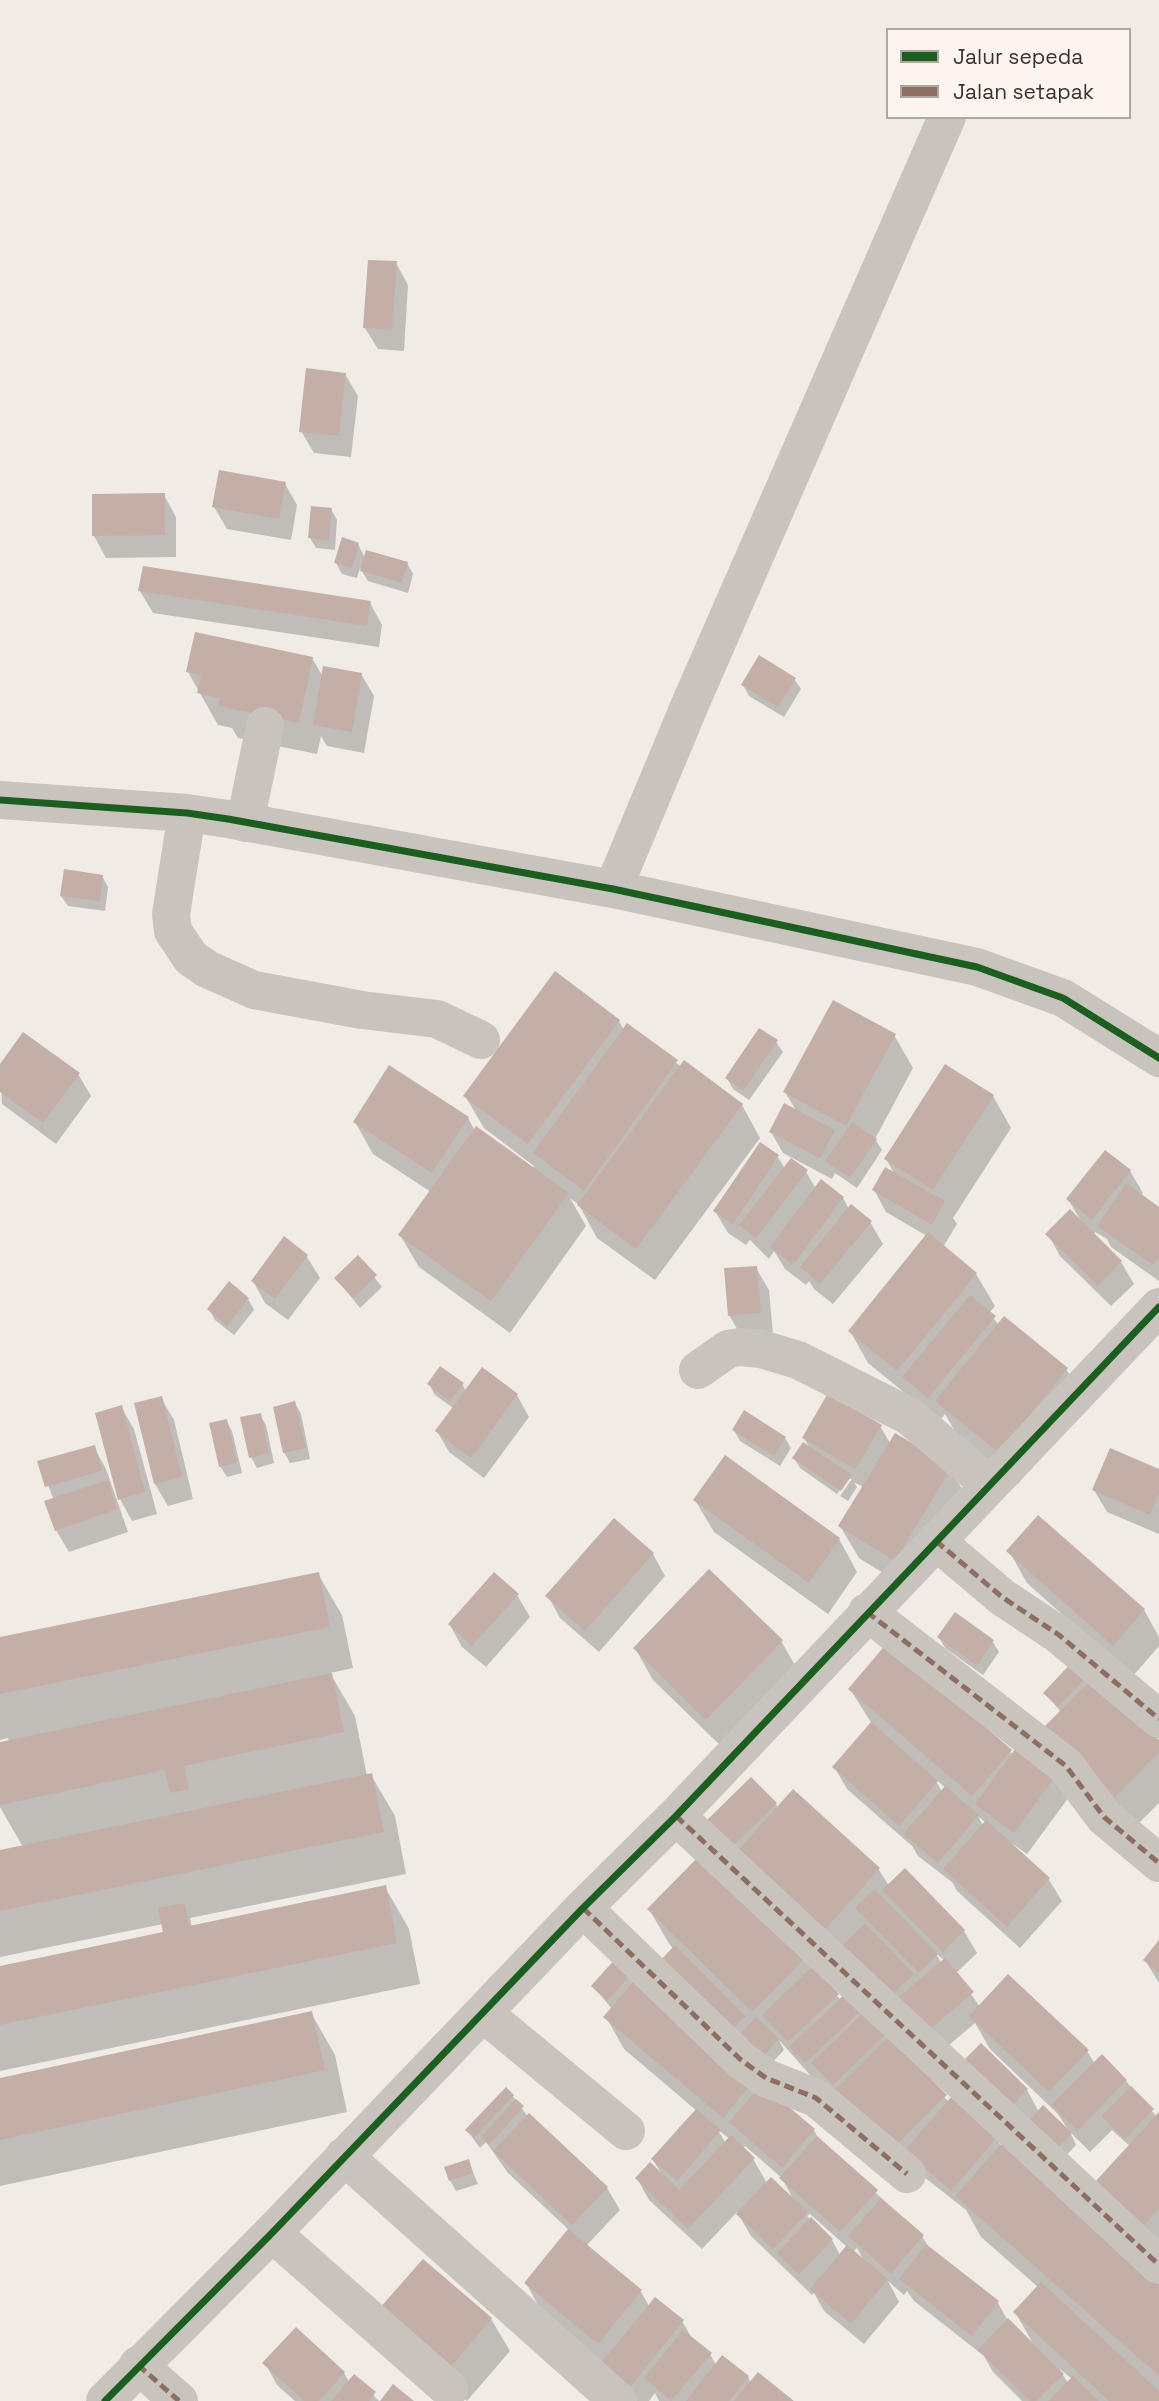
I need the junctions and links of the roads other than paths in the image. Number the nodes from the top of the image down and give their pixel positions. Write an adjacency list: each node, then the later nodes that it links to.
1 (946, 119): 6 (street)
2 (265, 726): 5 (street)
3 (0, 800): 4 (street)
4 (187, 813): 5 (street); 7 (street)
5 (245, 822): 6 (street)
6 (613, 889): 8 (street)
7 (481, 1040)
8 (1159, 1058)
9 (1159, 1307): 11 (street)
10 (698, 1370): 11 (street)
11 (989, 1483): 12 (street)
12 (936, 1541): 13 (street); 14 (street)
13 (867, 1612): 15 (street); 16 (street)
14 (1159, 1719)
15 (676, 1816): 17 (street); 23 (street)
16 (1159, 1863)
17 (583, 1908): 18 (street); 21 (street)
18 (483, 2012): 19 (street); 20 (street)
19 (626, 2131)
20 (345, 2156): 22 (street); 28 (street)
21 (907, 2174)
22 (272, 2233): 24 (street); 25 (street)
23 (1159, 2265)
24 (138, 2365): 26 (street); 27 (street)
25 (449, 2389)
26 (105, 2401)
27 (180, 2401)
28 (618, 2401)

